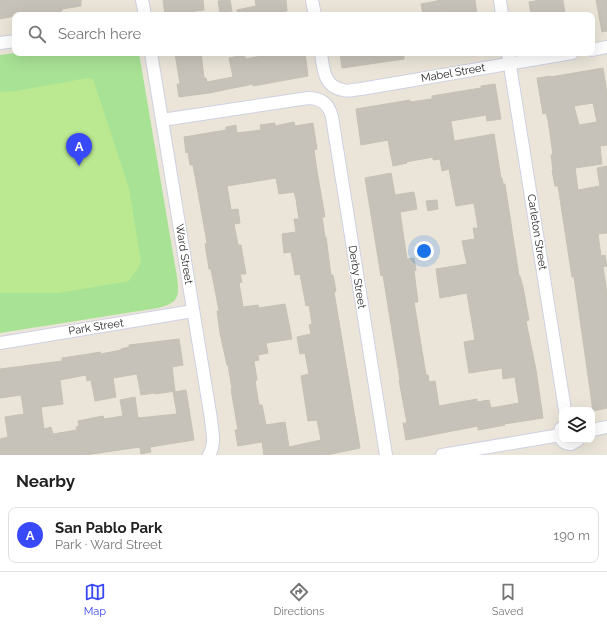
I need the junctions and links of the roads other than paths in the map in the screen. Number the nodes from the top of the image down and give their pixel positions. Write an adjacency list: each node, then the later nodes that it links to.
1 (142, 0): 4 (street)
2 (312, 0): 5 (street)
3 (500, 0): 6 (street)
4 (144, 12)
5 (314, 12)
6 (502, 12)
7 (12, 41): 8 (street)
8 (0, 43)
9 (607, 48): 10 (street)
10 (595, 50)
11 (151, 56): 15 (street, Ward Street)
12 (321, 56): 14 (street, Mabel Street)
13 (534, 56): 14 (street, Mabel Street)
14 (509, 58): 18 (street, Carleton Street)
15 (162, 120): 16 (street, Ward Street); 23 (street, Derby Street)
16 (193, 311): 17 (street, Park Street); 22 (street, Ward Street)
17 (0, 343)
18 (565, 407)
19 (607, 427): 20 (street)
20 (595, 429)
21 (559, 431): 24 (street)
22 (209, 455)
23 (386, 455)
24 (442, 455)

